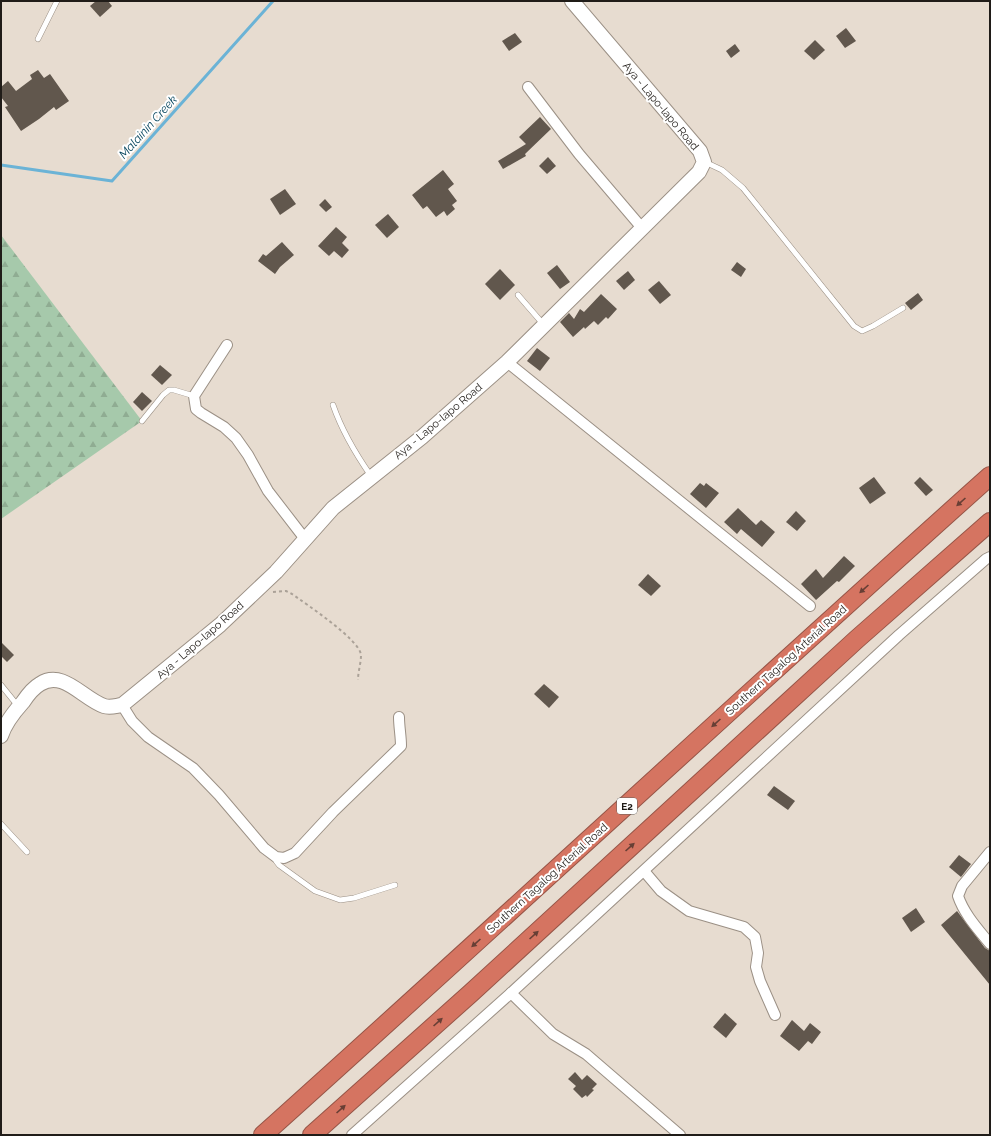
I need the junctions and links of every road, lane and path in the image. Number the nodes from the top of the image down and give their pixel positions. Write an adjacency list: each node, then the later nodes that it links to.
1 (57, 1): 3 (lane)
2 (572, 1): 5 (street, Aya - Lapo-lapo Road)
3 (38, 39)
4 (528, 87): 6 (street)
5 (704, 162): 6 (street, Aya - Lapo-lapo Road); 8 (lane)
6 (642, 228): 9 (street, Aya - Lapo-lapo Road)
7 (518, 295): 9 (lane)
8 (903, 308)
9 (544, 325): 11 (street, Aya - Lapo-lapo Road)
10 (227, 345): 12 (street)
11 (507, 362): 16 (street, Aya - Lapo-lapo Road); 21 (street)
12 (194, 396): 14 (lane); 18 (street)
13 (333, 405): 16 (lane)
14 (142, 421)
15 (990, 476): 37 (highway, Southern Tagalog Arterial Road / E2, one-way to 37)
16 (371, 477): 18 (street, Aya - Lapo-lapo Road)
17 (990, 522): 38 (highway, one-way to 17)
18 (305, 539): 20 (street, Aya - Lapo-lapo Road)
19 (990, 557): 32 (street)
20 (256, 591): 22 (path); 24 (street, Aya - Lapo-lapo Road)
21 (810, 606)
22 (358, 680)
23 (1, 685): 25 (lane)
24 (122, 705): 25 (street); 31 (street)
25 (19, 707): 27 (street)
26 (399, 717): 31 (street)
27 (1, 736)
28 (1, 824): 29 (lane)
29 (27, 852)
30 (990, 852): 34 (street)
31 (276, 857): 33 (lane)
32 (644, 871): 35 (street); 36 (street)
33 (395, 885)
34 (990, 944)
35 (511, 993): 39 (street); 40 (street)
36 (774, 1015)
37 (263, 1135)
38 (312, 1135)
39 (352, 1135)
40 (680, 1135)

